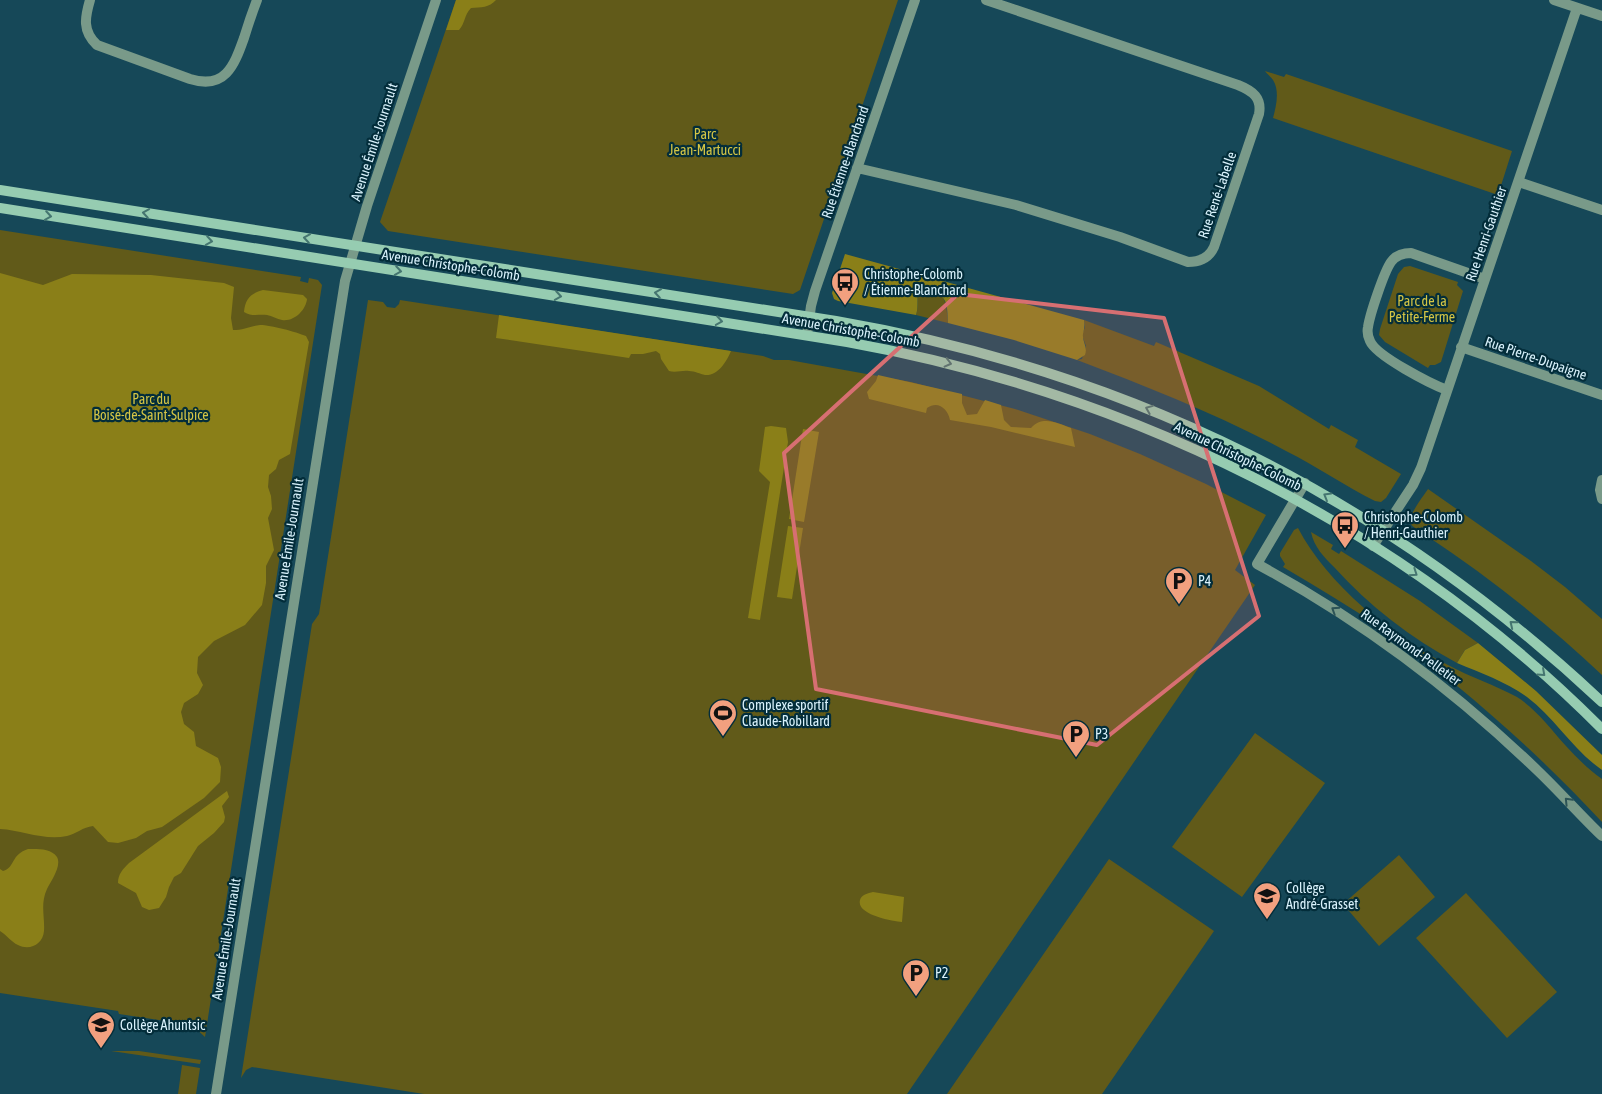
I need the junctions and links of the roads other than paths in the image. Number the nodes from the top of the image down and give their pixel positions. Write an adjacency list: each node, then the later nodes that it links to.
1 (90, 0): 2 (street)
2 (257, 0)
3 (436, 0): 14 (street, Avenue Émile-Journault)
4 (914, 0): 9 (street, Rue Étienne-Blanchard)
5 (986, 0): 9 (street, Rue René-Labelle)
6 (1554, 0): 7 (street)
7 (1577, 8): 8 (street); 10 (street, Rue Henri-Gauthier)
8 (1602, 16)
9 (857, 168): 17 (street, Rue Étienne-Blanchard)
10 (1519, 182): 13 (street); 16 (street, Rue Henri-Gauthier)
11 (0, 190): 14 (main road, Avenue Christophe-Colomb, one-way to 11)
12 (0, 208): 15 (main road, Avenue Christophe-Colomb, one-way to 15)
13 (1602, 210)
14 (355, 245): 15 (street, Avenue Émile-Journault); 17 (main road, Avenue Christophe-Colomb, one-way to 14)
15 (350, 264): 18 (main road, Avenue Christophe-Colomb, one-way to 18); 31 (street, Avenue Émile-Journault)
16 (1485, 279): 19 (street, Rue Henri-Gauthier); 20 (street)
17 (810, 317): 18 (street, Rue Étienne-Blanchard); 23 (main road, Avenue Christophe-Colomb, one-way to 17)
18 (807, 335): 24 (main road, Avenue Christophe-Colomb, one-way to 24)
19 (1462, 347): 20 (street, Rue Henri-Gauthier); 21 (street, Rue Pierre-Dupaigne)
20 (1447, 390): 26 (street, Rue Henri-Gauthier)
21 (1602, 395)
22 (1602, 480): 25 (street)
23 (1304, 483): 24 (street, Rue Raymond-Pelletier); 26 (main road, Avenue Christophe-Colomb, one-way to 23)
24 (1295, 499): 27 (main road, Avenue Christophe-Colomb); 30 (street, Rue Raymond-Pelletier, one-way to 24)
25 (1602, 499)
26 (1383, 530): 27 (street, Rue Henri-Gauthier); 28 (main road, Avenue Christophe-Colomb, one-way to 26)
27 (1373, 546): 29 (main road, Avenue Christophe-Colomb, one-way to 29)
28 (1602, 702)
29 (1602, 729)
30 (1602, 836)
31 (216, 1094)

